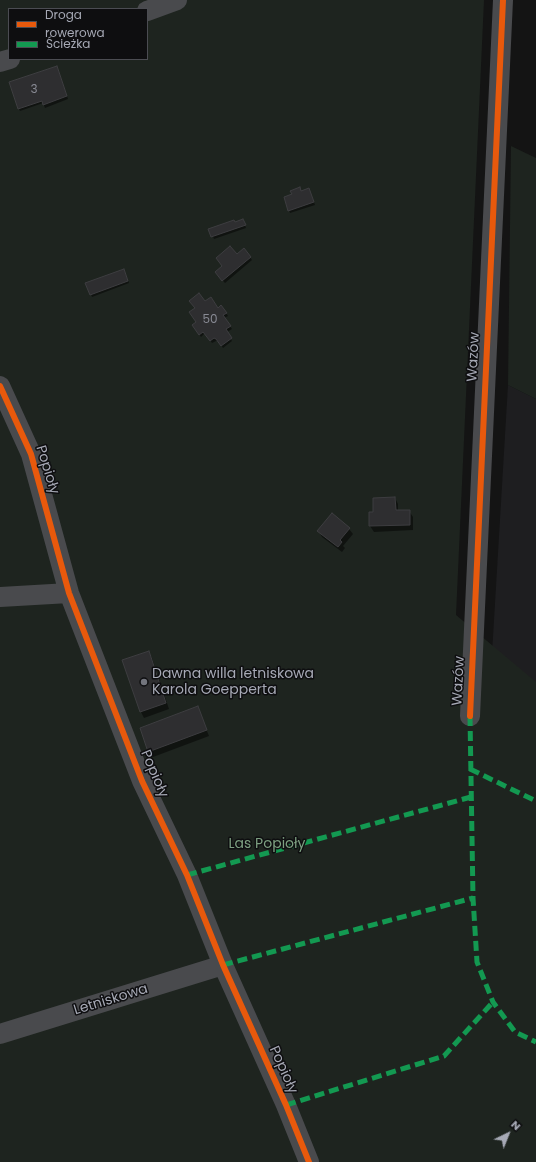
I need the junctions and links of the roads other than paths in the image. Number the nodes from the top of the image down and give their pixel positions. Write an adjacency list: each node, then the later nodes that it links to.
1 (177, 0): 3 (street)
2 (503, 0): 7 (street, Wazów)
3 (148, 11)
4 (0, 386): 5 (street, Popioły)
5 (69, 593): 6 (street); 8 (street, Popioły)
6 (0, 597)
7 (470, 716)
8 (223, 966): 9 (street, Letniskowa); 10 (street, Popioły)
9 (0, 1034)
10 (308, 1162)

